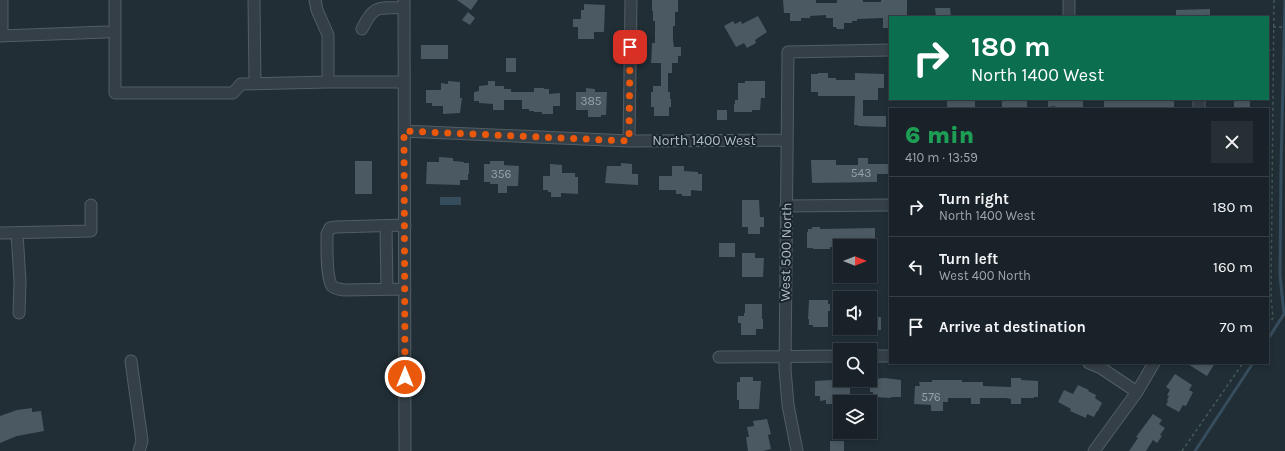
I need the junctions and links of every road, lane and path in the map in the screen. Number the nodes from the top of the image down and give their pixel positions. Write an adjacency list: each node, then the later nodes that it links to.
1 (2, 0): 14 (street)
2 (115, 0): 20 (street)
3 (254, 0): 20 (street)
4 (315, 0): 18 (street)
5 (631, 0): 23 (street)
6 (1069, 0): 9 (street)
7 (1274, 0): 10 (path)
8 (404, 4): 12 (street); 19 (street)
9 (1069, 16)
10 (1273, 27): 11 (path); 15 (path)
11 (1285, 27)
12 (362, 29)
13 (106, 32): 14 (street)
14 (1, 36)
15 (1273, 49): 17 (path); 34 (path)
16 (889, 50): 22 (street, West 500 North)
17 (1269, 51)
18 (328, 82): 19 (street); 20 (street)
19 (404, 82): 21 (street)
20 (255, 83)
21 (404, 131): 23 (street, North 1400 West); 27 (street)
22 (787, 140): 23 (street, North 1400 West); 26 (street, West 500 North)
23 (629, 141)
24 (91, 204): 30 (street)
25 (889, 205): 26 (street)
26 (786, 206): 35 (street, West 500 North)
27 (405, 225): 28 (street); 32 (street)
28 (386, 226): 31 (street); 31 (street)
29 (0, 233): 30 (street)
30 (17, 233): 33 (street)
31 (386, 289): 32 (street)
32 (405, 289): 46 (street)
33 (19, 313)
34 (1269, 323)
35 (785, 356): 36 (street); 39 (street); 47 (street, West 500 North)
36 (833, 356)
37 (877, 356): 38 (street)
38 (889, 356)
39 (719, 357)
40 (131, 361): 45 (street)
41 (1091, 364): 44 (street)
42 (1153, 364): 44 (street)
43 (1242, 364): 49 (path)
44 (1137, 392): 48 (street)
45 (140, 451)
46 (405, 451)
47 (797, 451)
48 (1094, 451)
49 (1182, 451)

